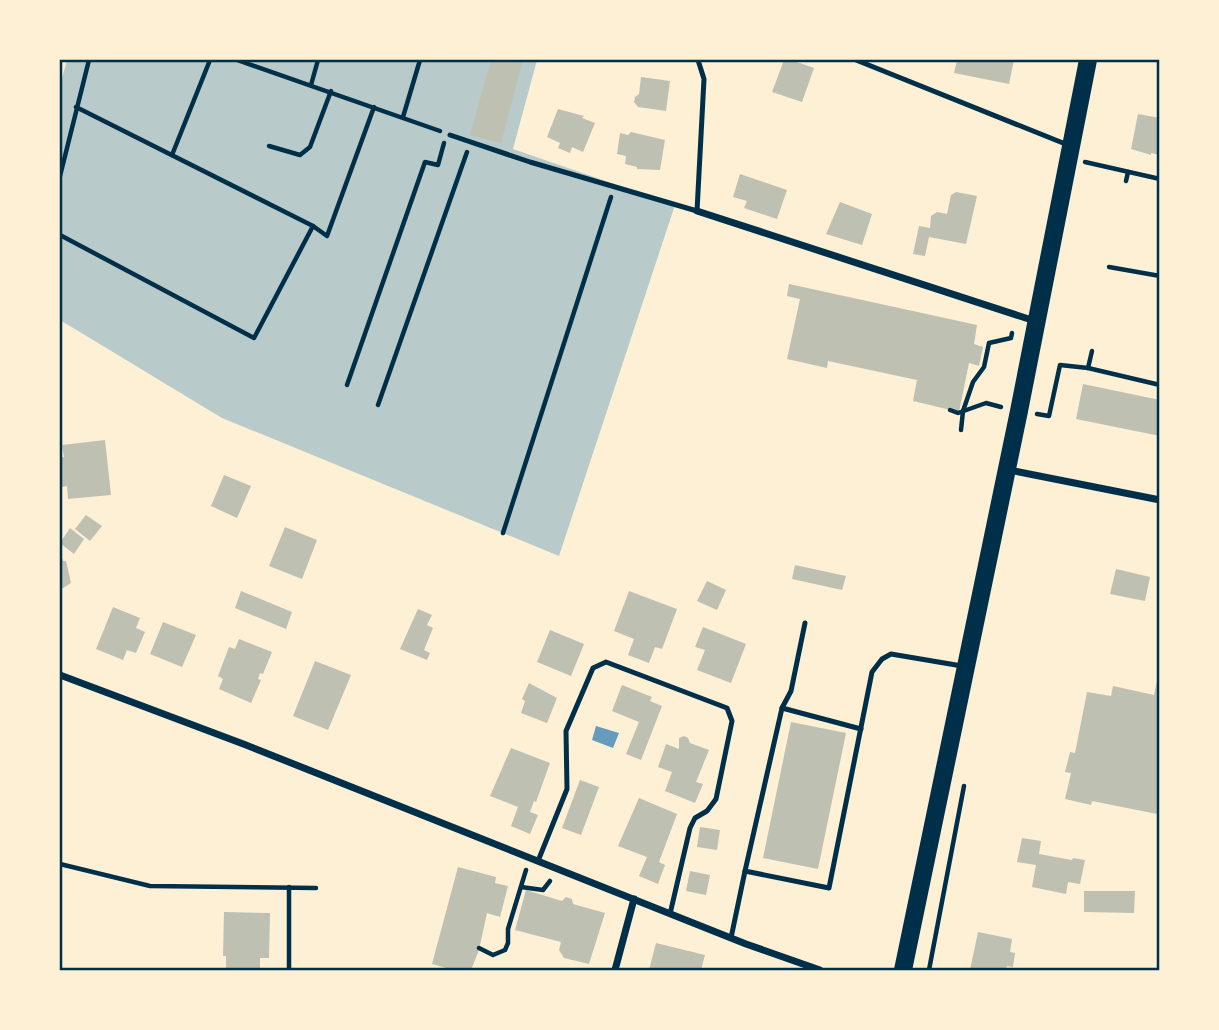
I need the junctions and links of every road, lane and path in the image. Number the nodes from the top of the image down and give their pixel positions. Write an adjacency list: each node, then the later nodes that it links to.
1 (89, 60): 11 (path)
2 (210, 60): 18 (path)
3 (236, 60): 9 (path)
4 (318, 60): 9 (path)
5 (421, 60): 13 (path)
6 (698, 60): 24 (lane)
7 (856, 60): 17 (lane)
8 (1088, 60): 17 (main road)
9 (311, 85): 10 (path)
10 (331, 91): 12 (path); 16 (path)
11 (76, 107): 18 (path); 20 (path)
12 (374, 107): 13 (path); 25 (path)
13 (403, 117): 14 (path)
14 (449, 134): 15 (lane); 33 (path)
15 (471, 142): 23 (lane); 35 (path)
16 (268, 146)
17 (1069, 152): 19 (path); 30 (main road)
18 (172, 155): 25 (path)
19 (1128, 172): 21 (path); 22 (path)
20 (60, 176)
21 (1160, 179)
22 (1126, 181)
23 (614, 186): 24 (lane); 42 (path)
24 (697, 211): 29 (street)
25 (313, 226): 26 (path)
26 (60, 235)
27 (1109, 267): 28 (path)
28 (1160, 276)
29 (1016, 315): 30 (street); 37 (path)
30 (1036, 321): 38 (main road)
31 (1092, 351): 32 (path)
32 (1088, 369): 34 (path); 38 (path)
33 (347, 385)
34 (1160, 385)
35 (378, 405)
36 (950, 410): 37 (path)
37 (963, 411): 38 (path); 39 (path)
38 (1019, 411): 40 (main road)
39 (961, 430)
40 (1007, 470): 41 (street); 44 (main road)
41 (1160, 499)
42 (503, 533)
43 (805, 623): 46 (lane)
44 (965, 667): 47 (lane); 63 (main road)
45 (60, 675): 48 (street)
46 (782, 708): 47 (lane); 52 (lane)
47 (861, 729): 52 (lane)
48 (538, 861): 51 (street); 57 (lane)
49 (60, 864): 53 (path)
50 (526, 870): 54 (path)
51 (560, 870): 54 (path); 56 (street)
52 (745, 871): 58 (lane)
53 (289, 887): 55 (path); 60 (path)
54 (521, 887): 59 (path)
55 (316, 888)
56 (635, 899): 57 (street); 61 (street)
57 (670, 914): 58 (street)
58 (731, 938): 62 (street)
59 (479, 947)
60 (289, 971)
61 (615, 971)
62 (820, 971)
63 (903, 971)

